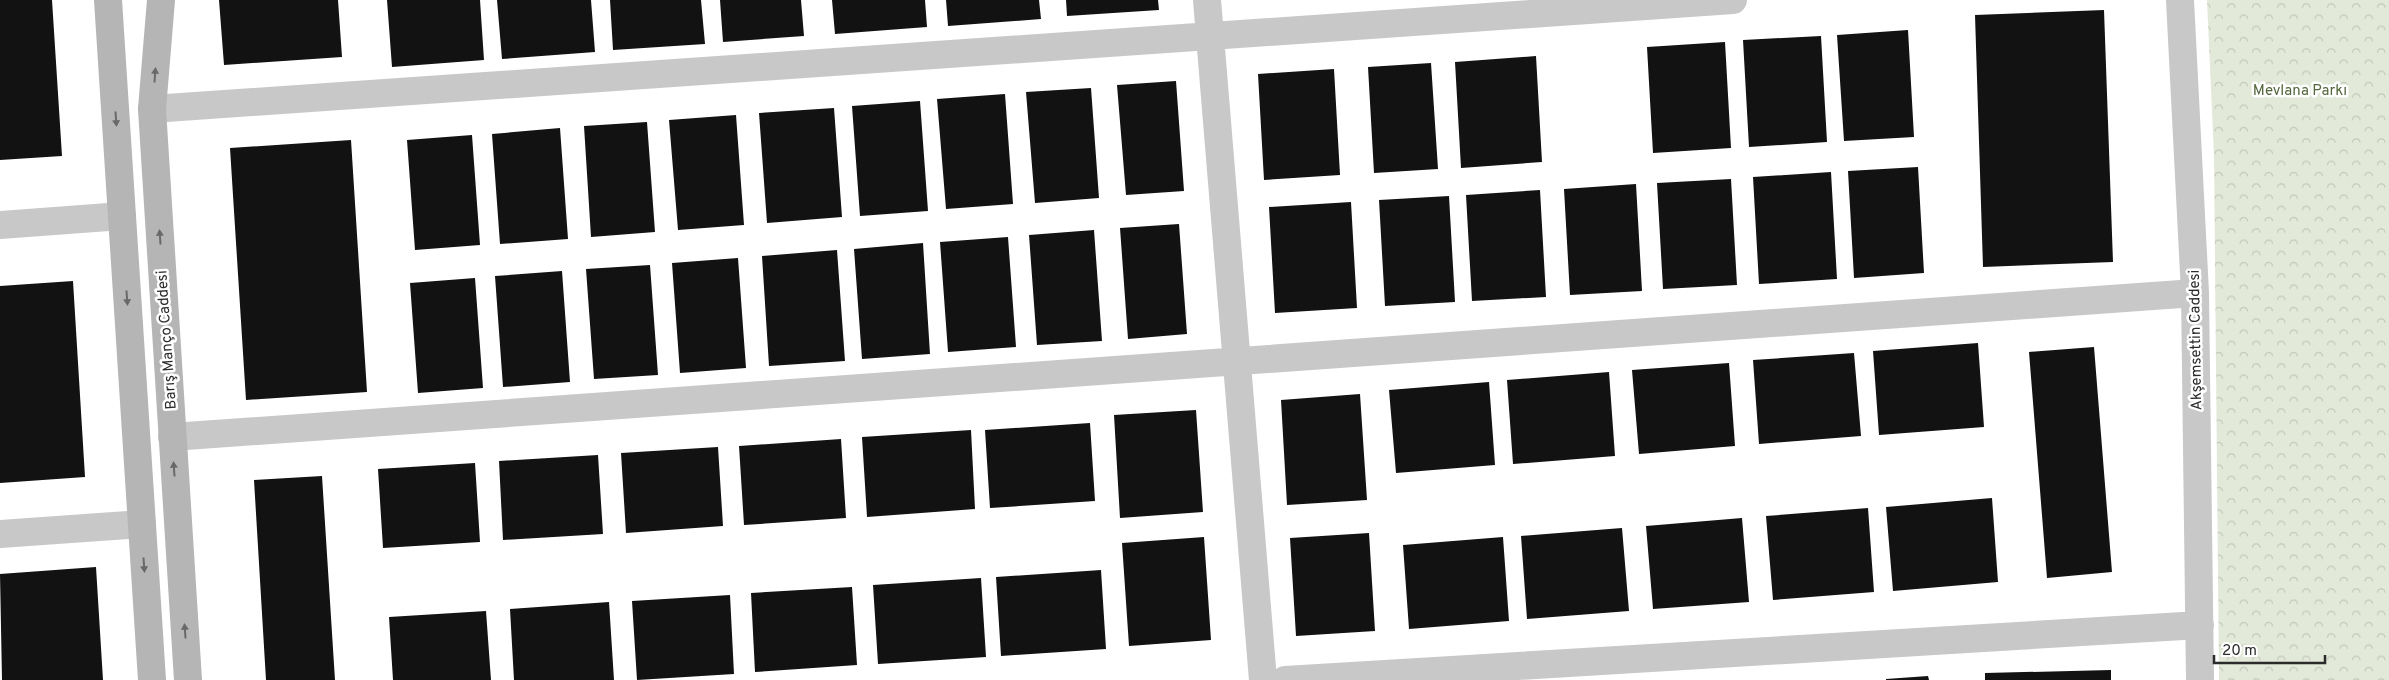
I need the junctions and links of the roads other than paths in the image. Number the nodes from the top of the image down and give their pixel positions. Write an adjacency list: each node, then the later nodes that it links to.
1 (108, 0): 8 (street, one-way to 8)
2 (160, 0): 7 (street, Barış Manço Caddesi, one-way to 2)
3 (1207, 0): 6 (street)
4 (1734, 0): 6 (street)
5 (2180, 0): 10 (street, Akşemsettin Caddesi)
6 (1210, 36): 7 (street); 11 (street)
7 (152, 108): 12 (street, Barış Manço Caddesi, one-way to 7)
8 (122, 216): 9 (street); 13 (street, one-way to 13)
9 (0, 225)
10 (2195, 293): 11 (street); 15 (street, Akşemsettin Caddesi)
11 (1237, 361): 12 (street); 18 (street)
12 (172, 437): 17 (street, Barış Manço Caddesi, one-way to 12)
13 (142, 524): 14 (street); 16 (street, one-way to 16)
14 (0, 534)
15 (2200, 624): 19 (street); 20 (street, Akşemsettin Caddesi)
16 (152, 680)
17 (188, 680)
18 (1263, 680)
19 (1285, 680)
20 (2200, 680)

